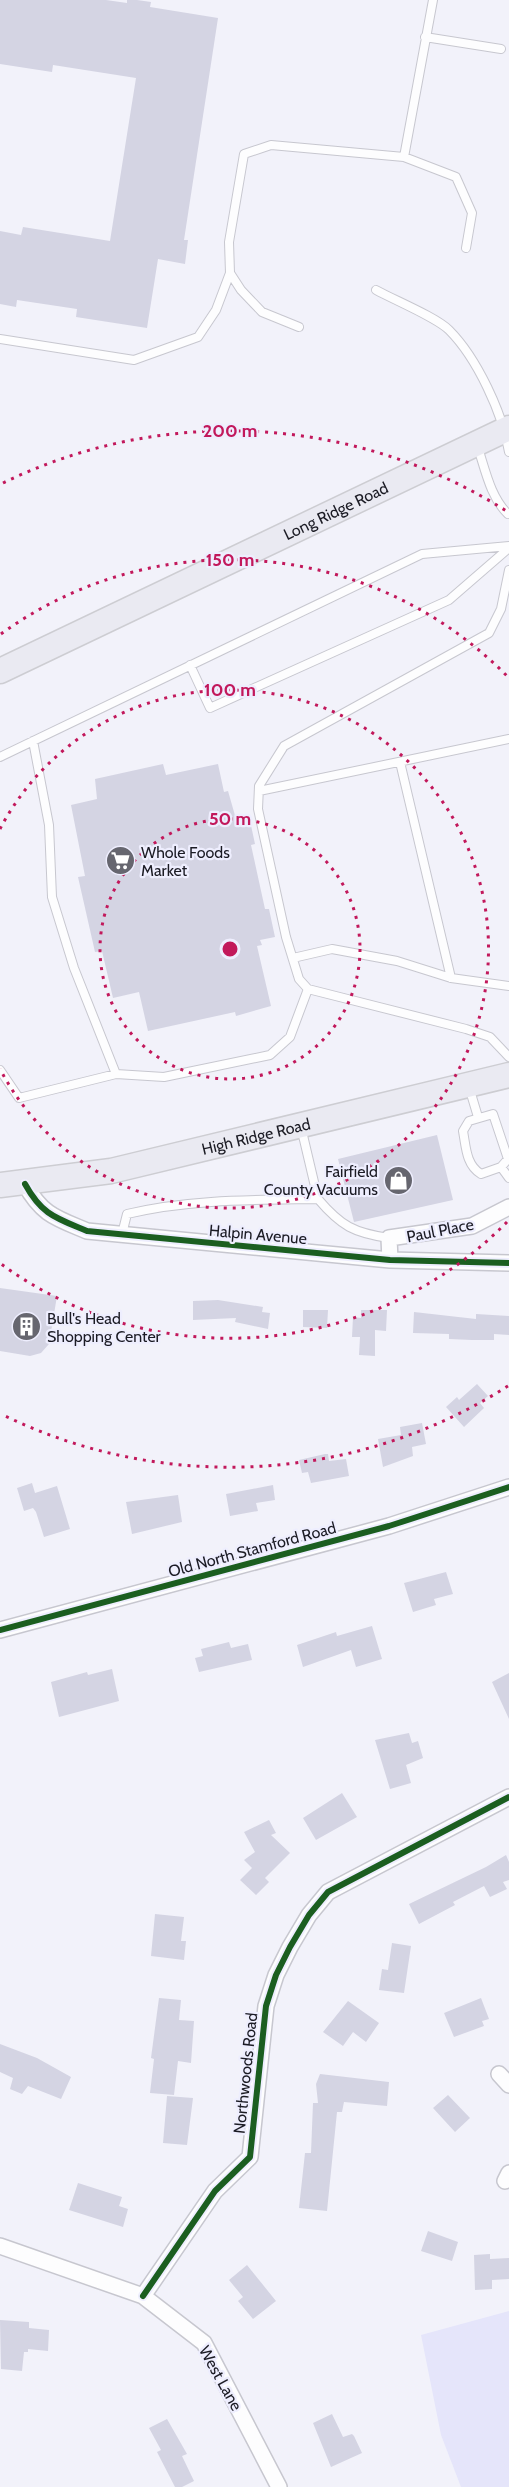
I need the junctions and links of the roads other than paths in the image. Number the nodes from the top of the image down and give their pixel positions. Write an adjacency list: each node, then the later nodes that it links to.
1 (433, 0): 2 (lane)
2 (425, 37): 3 (lane); 4 (lane)
3 (501, 49)
4 (404, 157): 5 (lane); 6 (lane)
5 (466, 248)
6 (230, 273): 8 (lane); 9 (lane)
7 (376, 290): 10 (lane)
8 (299, 327)
9 (0, 339)
10 (508, 437): 11 (main road, Long Ridge Road)
11 (477, 444): 12 (lane); 16 (main road, Long Ridge Road)
12 (509, 516)
13 (509, 547): 15 (lane); 15 (lane)
14 (509, 570): 21 (lane)
15 (190, 665): 18 (lane)
16 (0, 671)
17 (509, 739): 20 (lane)
18 (33, 741): 19 (lane); 28 (lane)
19 (0, 757)
20 (400, 762): 21 (lane); 23 (lane)
21 (258, 791): 22 (lane)
22 (293, 958): 23 (lane); 25 (lane)
23 (451, 978): 24 (lane)
24 (509, 986)
25 (308, 989): 26 (lane); 28 (lane)
26 (509, 1057)
27 (0, 1070): 28 (lane)
28 (116, 1074)
29 (509, 1076): 30 (main road, High Ridge Road)
30 (469, 1086): 31 (lane); 32 (main road, High Ridge Road)
31 (478, 1117): 33 (lane); 33 (lane)
32 (301, 1126): 35 (main road, High Ridge Road); 37 (lane)
33 (501, 1167): 34 (lane)
34 (509, 1178)
35 (25, 1184): 36 (main road, High Ridge Road); 39 (street, Halpin Avenue)
36 (0, 1185)
37 (318, 1199): 39 (lane); 40 (lane)
38 (509, 1207): 40 (street, Paul Place)
39 (122, 1234): 41 (street, Halpin Avenue)
40 (388, 1238): 41 (street, Paul Place)
41 (390, 1260): 42 (street, Halpin Avenue)
42 (509, 1263)
43 (509, 1487): 44 (street, Old North Stamford Road)
44 (0, 1630)
45 (509, 1797): 47 (street, Northwoods Road)
46 (0, 2246): 47 (street, West Lane)
47 (143, 2295): 48 (street, West Lane)
48 (279, 2487)

